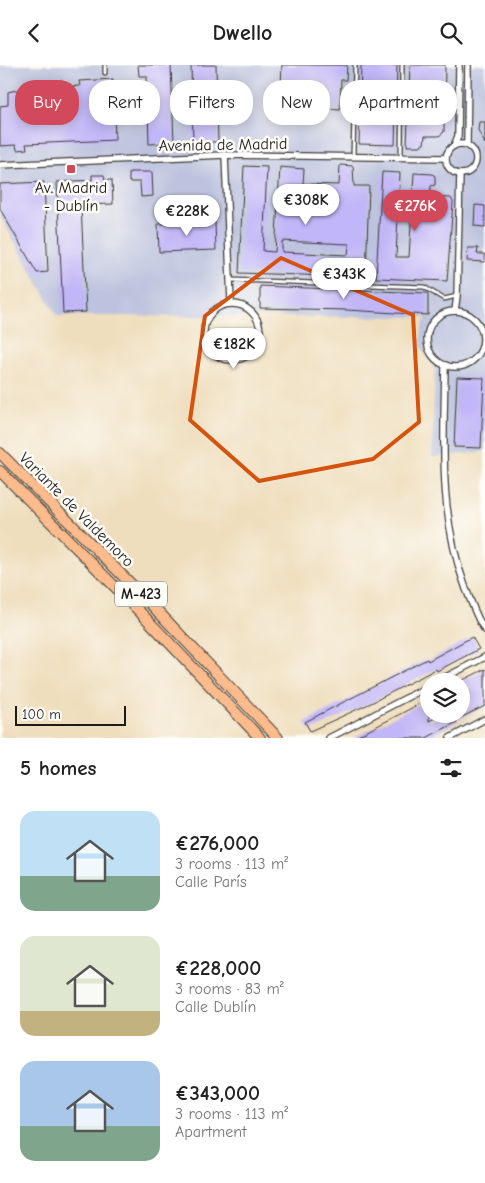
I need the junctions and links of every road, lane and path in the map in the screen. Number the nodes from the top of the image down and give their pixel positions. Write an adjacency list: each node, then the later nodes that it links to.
1 (105, 65): 6 (lane)
2 (355, 65): 10 (lane)
3 (402, 65): 11 (lane)
4 (459, 65): 7 (street)
5 (468, 65): 8 (street)
6 (105, 73)
7 (454, 145): 8 (street); 12 (street)
8 (467, 145): 13 (street)
9 (225, 155): 10 (street, Avenida de Madrid); 15 (street, Avenida de Madrid); 17 (street)
10 (353, 157): 11 (street, Avenida de Madrid)
11 (401, 157): 12 (street, Avenida de Madrid)
12 (446, 158): 16 (street)
13 (476, 161): 14 (street); 16 (street)
14 (485, 161)
15 (0, 165)
16 (460, 174): 18 (street)
17 (231, 280): 18 (lane); 19 (street)
18 (457, 296): 20 (street)
19 (231, 303): 19 (street)
20 (455, 311): 21 (street); 22 (street)
21 (482, 353): 22 (street)
22 (445, 365): 25 (street)
23 (0, 453): 31 (main road, Variante de Valdemoro / M-423)
24 (0, 471): 30 (main road, Variante de Valdemoro / M-423)
25 (484, 626)
26 (485, 657): 27 (street)
27 (454, 673)
28 (420, 691): 32 (street)
29 (485, 719): 33 (street)
30 (260, 738)
31 (278, 738)
32 (329, 738)
33 (450, 738)

